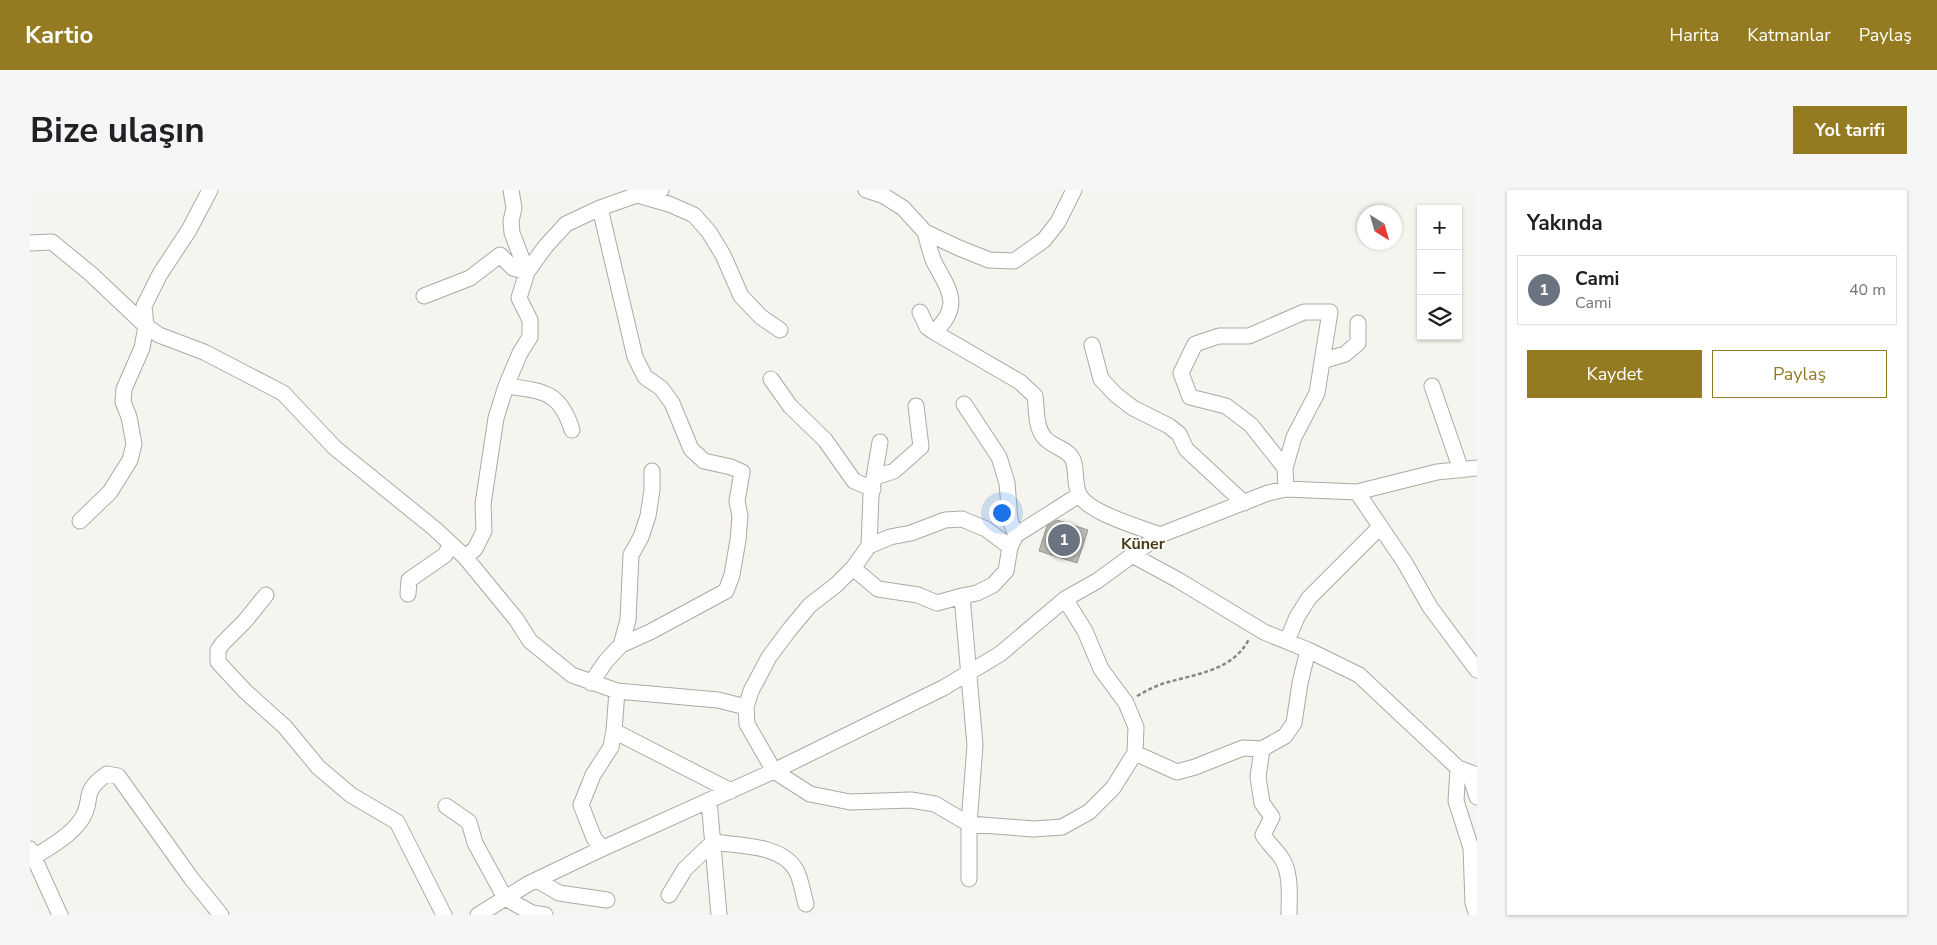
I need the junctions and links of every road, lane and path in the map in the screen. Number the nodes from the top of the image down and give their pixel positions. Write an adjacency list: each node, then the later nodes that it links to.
1 (210, 190): 13 (street)
2 (510, 190): 9 (street)
3 (866, 190): 7 (street)
4 (1074, 190): 7 (street)
5 (647, 192): 6 (street); 14 (street)
6 (600, 208): 9 (street); 49 (street)
7 (925, 232): 15 (street)
8 (30, 243): 13 (street)
9 (527, 272): 10 (street); 19 (street)
10 (424, 296)
11 (920, 312): 15 (street)
12 (1358, 323): 17 (street)
13 (146, 326): 34 (street); 38 (street)
14 (780, 330)
15 (934, 332): 32 (street)
16 (1092, 346): 33 (street)
17 (1322, 361): 25 (street); 25 (street)
18 (771, 379): 29 (street)
19 (506, 386): 23 (street); 41 (street)
20 (1432, 386): 27 (street)
21 (964, 404): 37 (street)
22 (916, 406): 29 (street)
23 (572, 430)
24 (880, 442): 29 (street)
25 (1285, 468): 30 (street)
26 (1477, 468): 27 (street)
27 (1461, 470): 31 (street)
28 (652, 471): 49 (street)
29 (874, 483): 39 (street)
30 (1286, 489): 31 (street); 33 (street)
31 (1357, 492): 35 (street)
32 (1079, 495): 36 (street); 37 (street)
33 (1244, 503): 36 (street)
34 (80, 521)
35 (1380, 527): 48 (street); 51 (street)
36 (1160, 535): 40 (street)
37 (1013, 541): 39 (street); 45 (street)
38 (451, 544): 41 (street); 43 (street)
39 (868, 546): 42 (street)
40 (1132, 555): 46 (street); 47 (street)
41 (465, 557): 53 (street)
42 (853, 568): 45 (street); 56 (street)
43 (408, 594)
44 (266, 595): 78 (street)
45 (962, 596): 52 (street)
46 (1065, 599): 52 (street); 55 (street)
47 (1255, 626): 48 (street); 55 (path)
48 (1287, 641): 50 (street)
49 (620, 645): 53 (street)
50 (1308, 650): 58 (street); 61 (street)
51 (1477, 670)
52 (968, 671): 60 (street); 66 (street)
53 (591, 683): 54 (street)
54 (617, 691): 56 (street); 57 (street)
55 (1126, 702): 59 (street)
56 (746, 707): 60 (street)
57 (614, 731): 62 (street); 68 (street)
58 (1262, 749): 59 (street); 82 (street)
59 (1135, 753): 66 (street)
60 (774, 771): 62 (street); 66 (street)
61 (1468, 772): 63 (street); 83 (street)
62 (731, 790): 64 (street)
63 (1477, 797)
64 (709, 800): 67 (street); 68 (street)
65 (446, 806): 73 (street)
66 (969, 824): 70 (street)
67 (713, 842): 72 (street); 75 (street); 81 (street)
68 (602, 848): 71 (street)
69 (32, 853): 76 (street); 77 (street)
70 (970, 879)
71 (538, 880): 73 (street); 74 (street)
72 (669, 895)
73 (505, 898): 79 (street); 80 (street)
74 (607, 900)
75 (806, 904)
76 (60, 915)
77 (220, 915)
78 (444, 915)
79 (478, 915)
80 (545, 915)
81 (719, 915)
82 (1289, 915)
83 (1477, 915)

